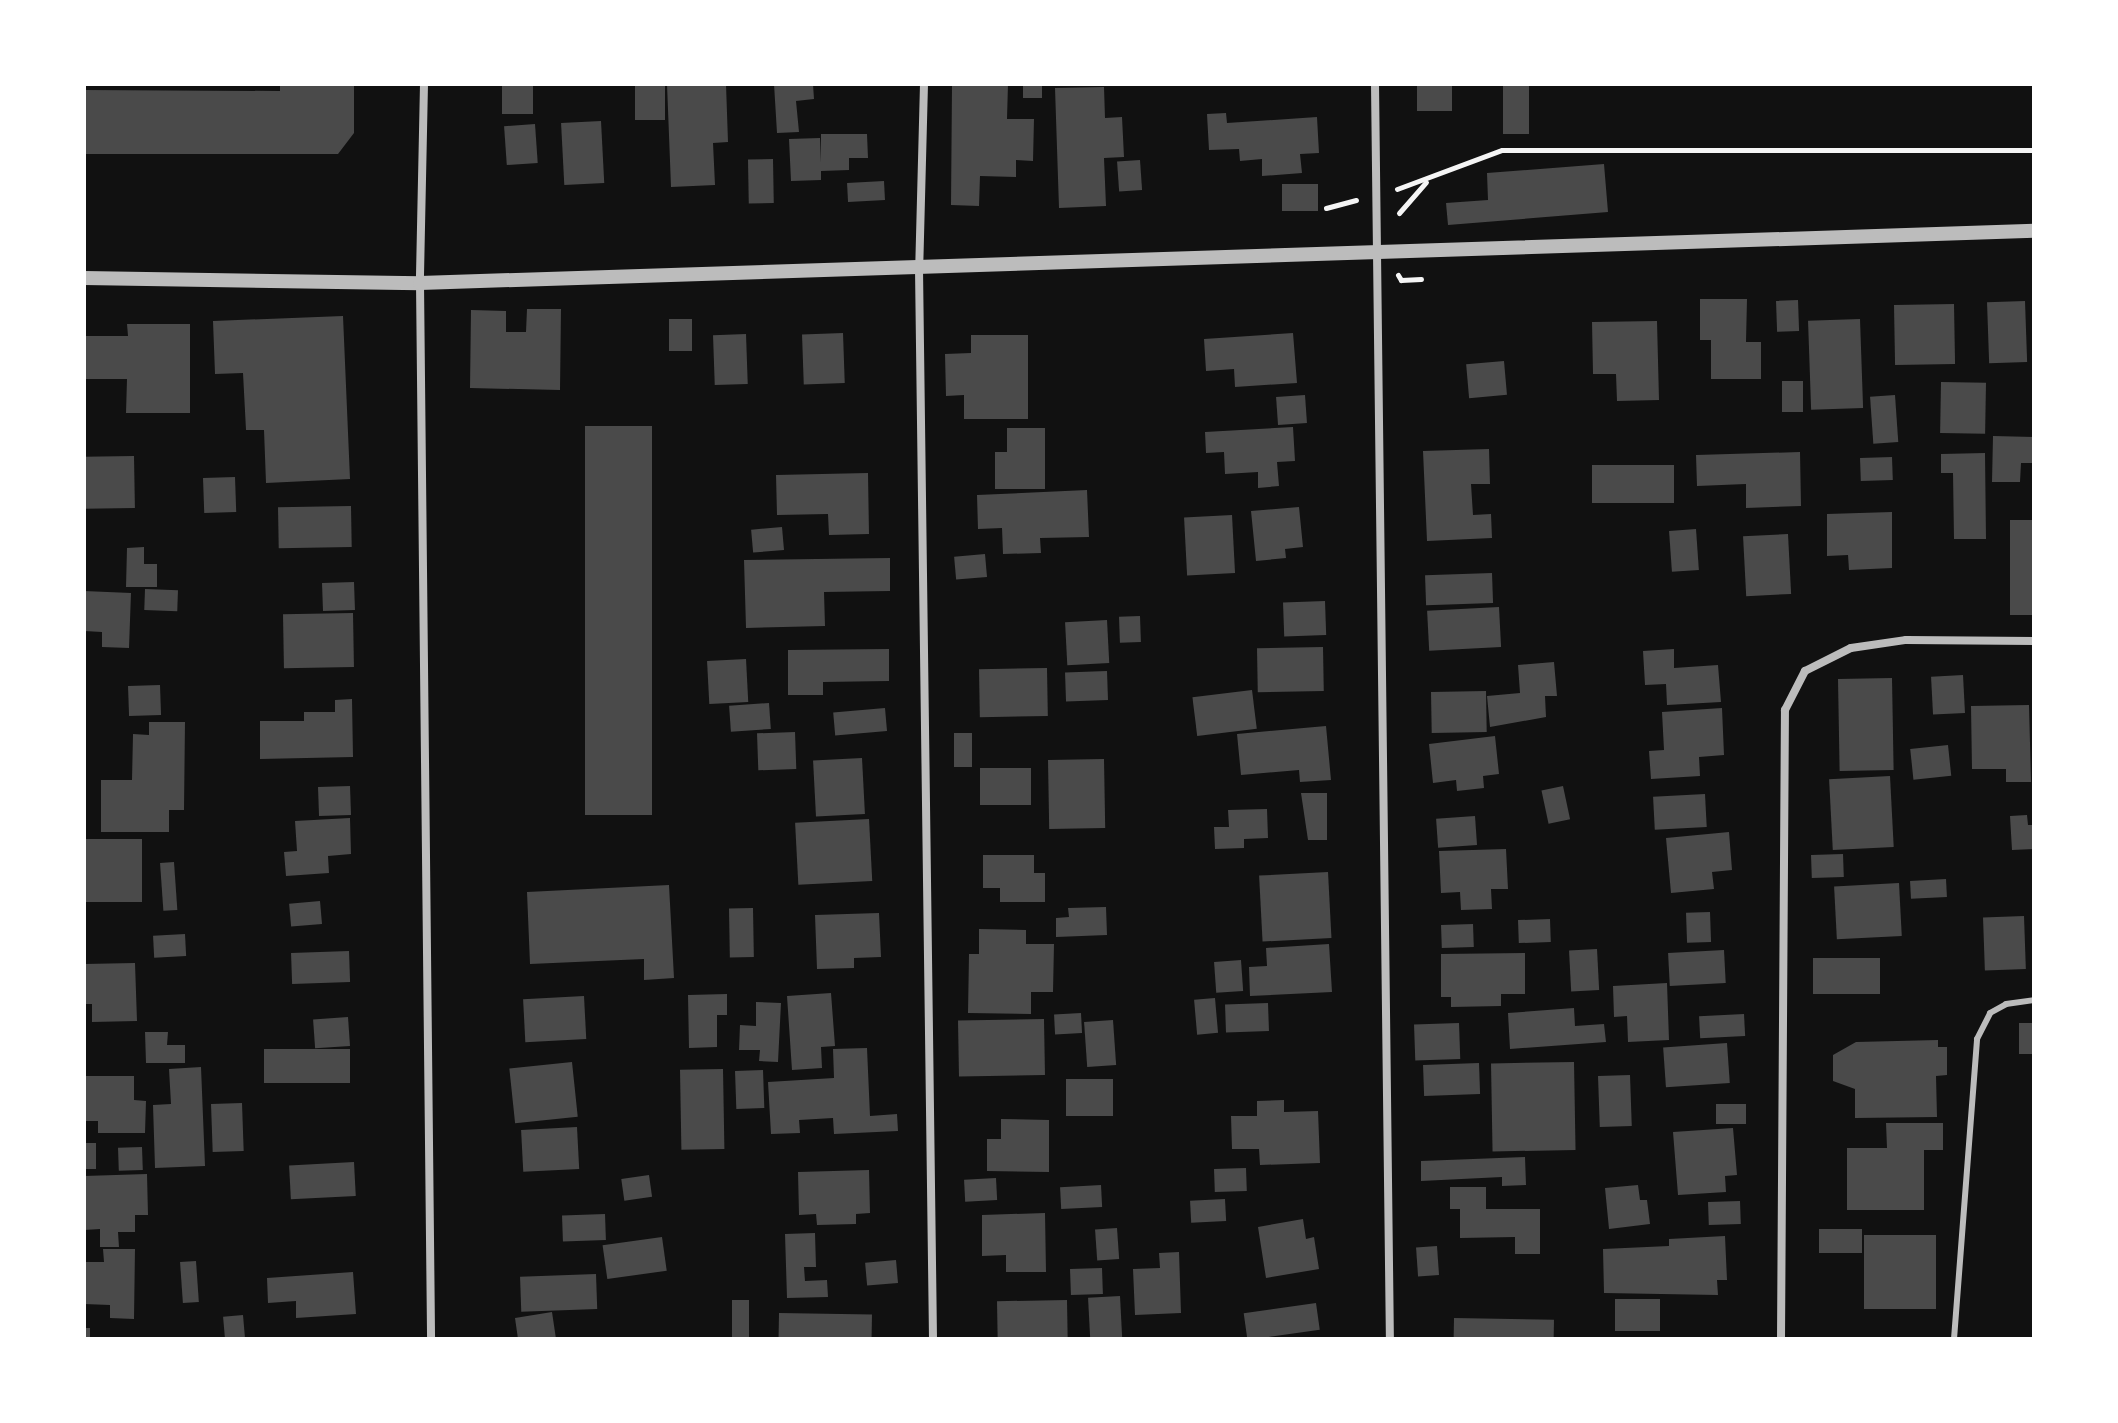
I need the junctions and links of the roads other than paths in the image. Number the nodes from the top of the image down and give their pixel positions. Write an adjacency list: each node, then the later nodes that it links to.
1 (424, 84): 8 (street)
2 (924, 84): 6 (street)
3 (1375, 84): 5 (street)
4 (2034, 231): 5 (street)
5 (1374, 255): 6 (street); 13 (street)
6 (919, 269): 8 (street); 12 (street)
7 (84, 278): 8 (street)
8 (420, 283): 11 (street)
9 (2034, 641): 14 (street)
10 (2034, 1000): 15 (lane)
11 (431, 1339)
12 (933, 1339)
13 (1390, 1339)
14 (1781, 1339)
15 (1954, 1339)

